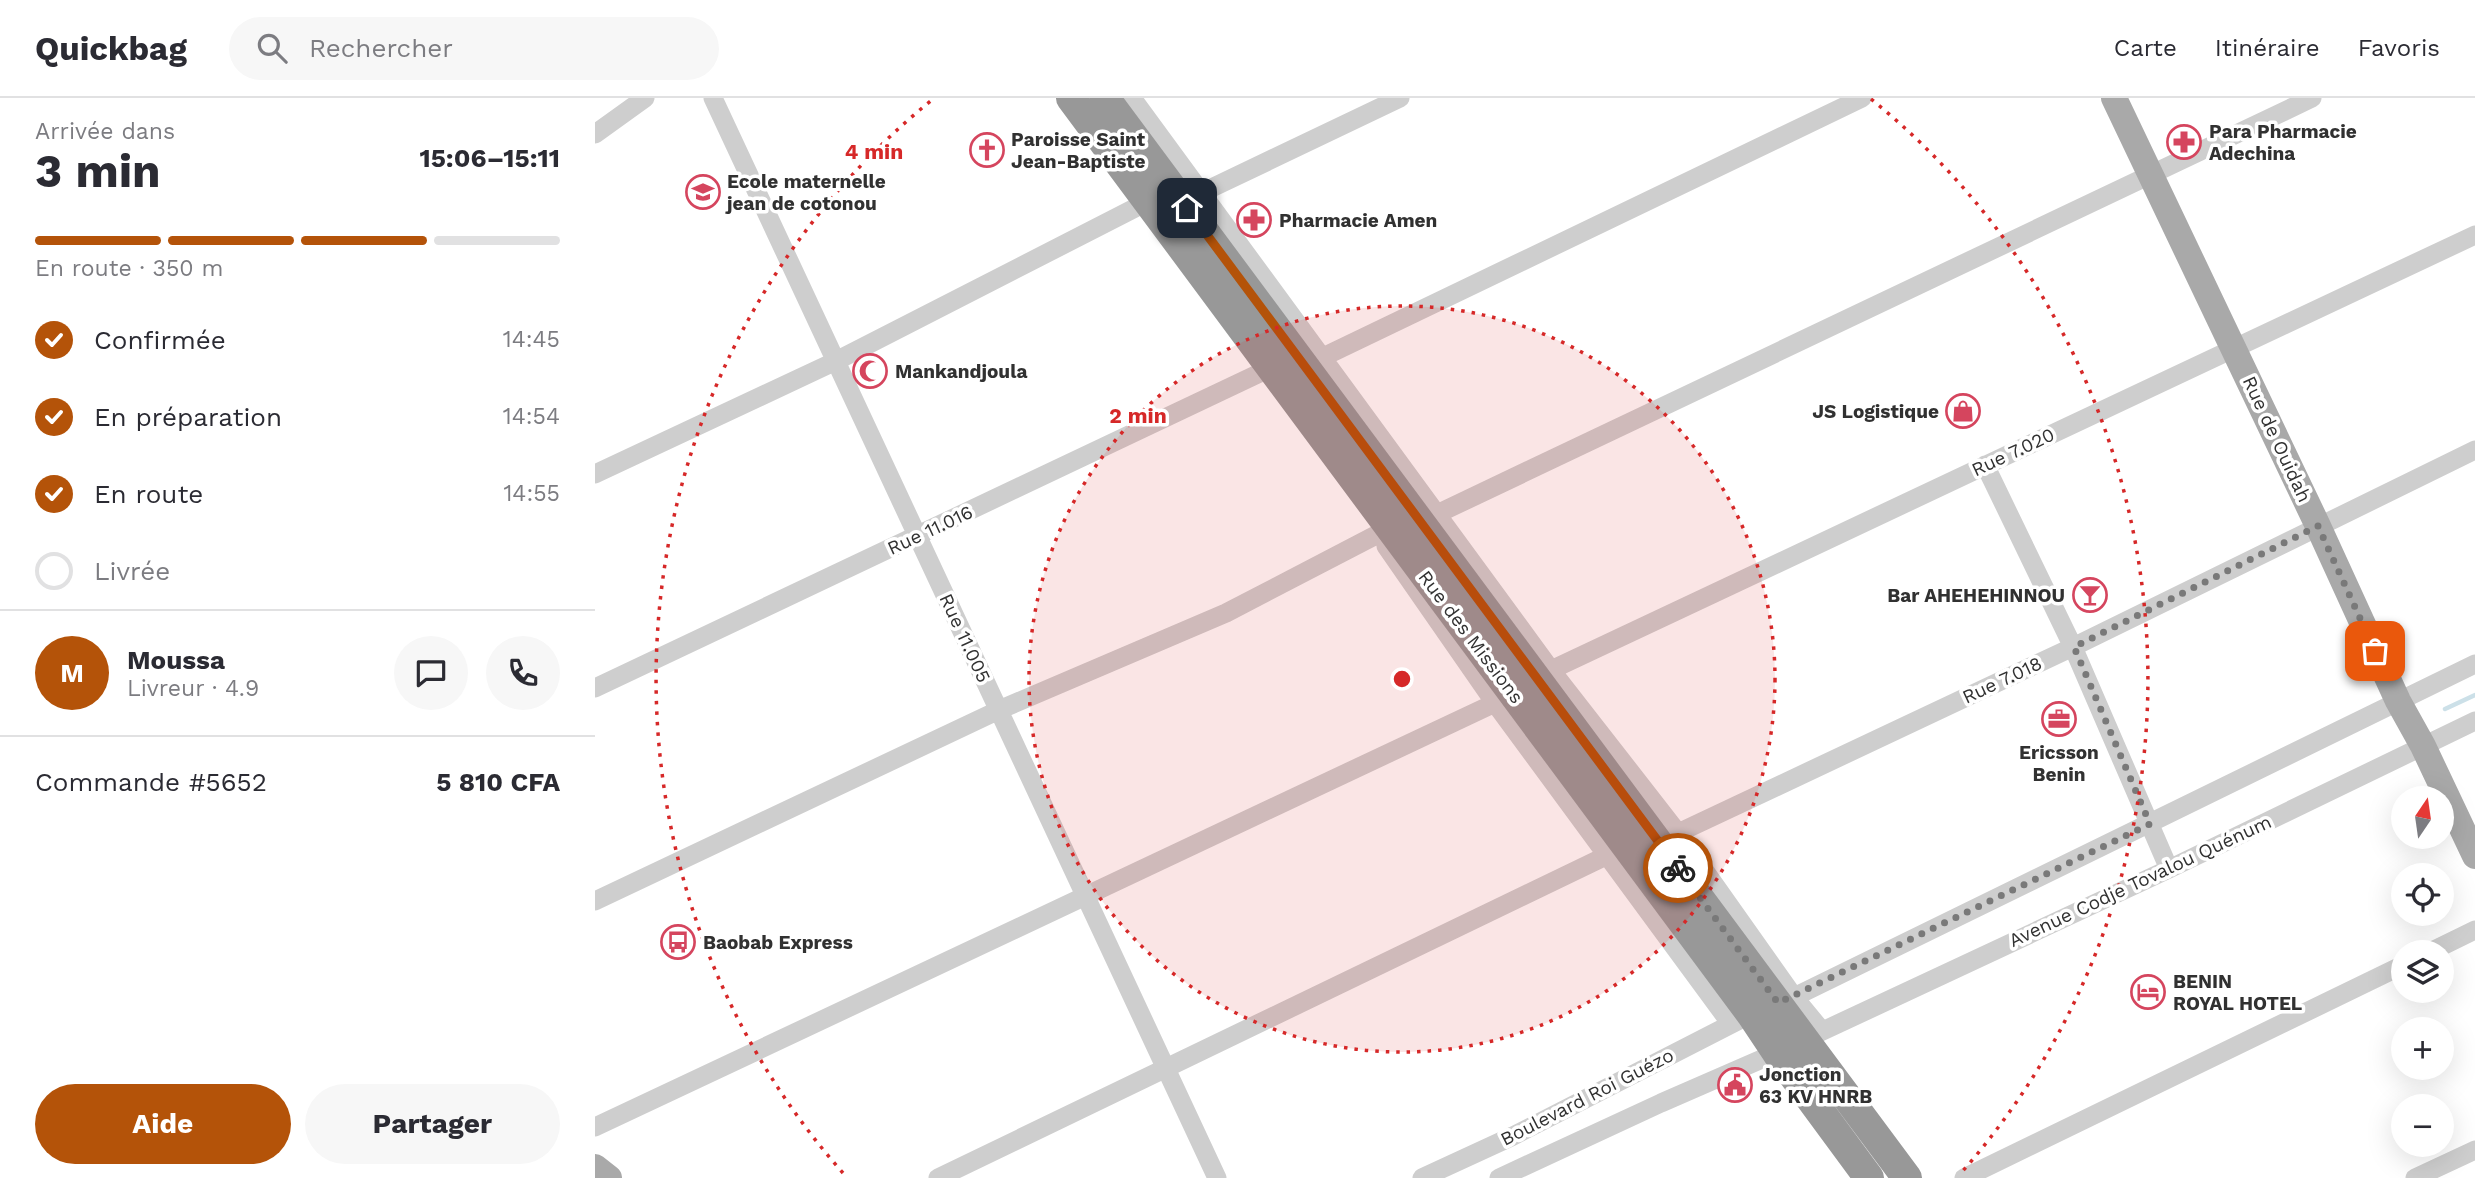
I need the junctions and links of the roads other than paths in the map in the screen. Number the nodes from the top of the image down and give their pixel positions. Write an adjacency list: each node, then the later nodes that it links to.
1 (646, 98): 12 (street)
2 (713, 98): 19 (street, Rue 11.005)
3 (1055, 98): 15 (street)
4 (1071, 98): 47 (highway, Rue des Missions)
5 (1105, 98): 47 (highway, Rue des Missions)
6 (1132, 98): 14 (street)
7 (1399, 98): 14 (street)
8 (1862, 98): 11 (street)
9 (2115, 98): 13 (main road, Rue de Ouidah)
10 (2312, 98): 13 (street)
11 (1820, 107): 18 (street)
12 (595, 134)
13 (2151, 175): 17 (main road, Rue de Ouidah); 24 (street)
14 (1201, 193): 18 (street)
15 (1135, 208): 19 (street); 20 (street)
16 (2475, 235): 17 (street, Rue 7.020)
17 (2234, 348): 22 (street, Rue 7.020); 25 (main road, Rue de Ouidah)
18 (1322, 357): 24 (street)
19 (836, 361): 23 (street); 27 (street, Rue 11.005)
20 (1264, 370): 26 (street); 27 (street, Rue 11.016)
21 (2475, 450): 25 (street, Rue 7.018)
22 (1985, 465): 28 (street); 30 (street, Rue 7.020)
23 (595, 474)
24 (1439, 513): 30 (street)
25 (2318, 526): 28 (street, Rue 7.018); 32 (main road, Rue de Ouidah)
26 (1378, 534): 33 (street); 34 (street)
27 (918, 536): 31 (street, Rue 11.016); 34 (street, Rue 11.005)
28 (2074, 647): 37 (street); 38 (street, Rue 7.018)
29 (2475, 664): 32 (street)
30 (1551, 670): 38 (street)
31 (595, 688)
32 (2398, 701): 36 (main road, Rue de Ouidah); 37 (street)
33 (1495, 703): 39 (street); 42 (street)
34 (999, 710): 42 (street, Rue 11.005); 43 (street)
35 (2475, 721): 36 (street, Avenue Codje Tovalou Quénum)
36 (2423, 746): 40 (main road, Rue de Ouidah); 41 (street, Avenue Codje Tovalou Quénum)
37 (2150, 824): 41 (street); 47 (street)
38 (1678, 834): 47 (street)
39 (1608, 855): 47 (street); 50 (street)
40 (2475, 856)
41 (2169, 869): 48 (street, Avenue Codje Tovalou Quénum)
42 (1086, 896): 50 (street, Rue 11.005); 51 (street)
43 (595, 901)
44 (2475, 930): 45 (street)
45 (2454, 940)
46 (2391, 971): 61 (street)
47 (1764, 1009): 48 (highway, Rue des Missions); 49 (highway, Rue des Missions); 57 (street, Boulevard Roi Guézo)
48 (1813, 1036): 49 (street, Avenue Codje Tovalou Quénum); 60 (highway, Rue des Missions)
49 (1777, 1053): 58 (street, Boulevard Roi Guézo); 59 (highway, Rue des Missions)
50 (1166, 1068): 55 (street); 56 (street, Rue 11.005)
51 (595, 1127)
52 (2475, 1150): 62 (street)
53 (595, 1167): 54 (main road)
54 (608, 1178)
55 (938, 1178)
56 (1217, 1178)
57 (1422, 1178)
58 (1499, 1178)
59 (1869, 1178)
60 (1907, 1178)
61 (1964, 1178)
62 (2416, 1178)

